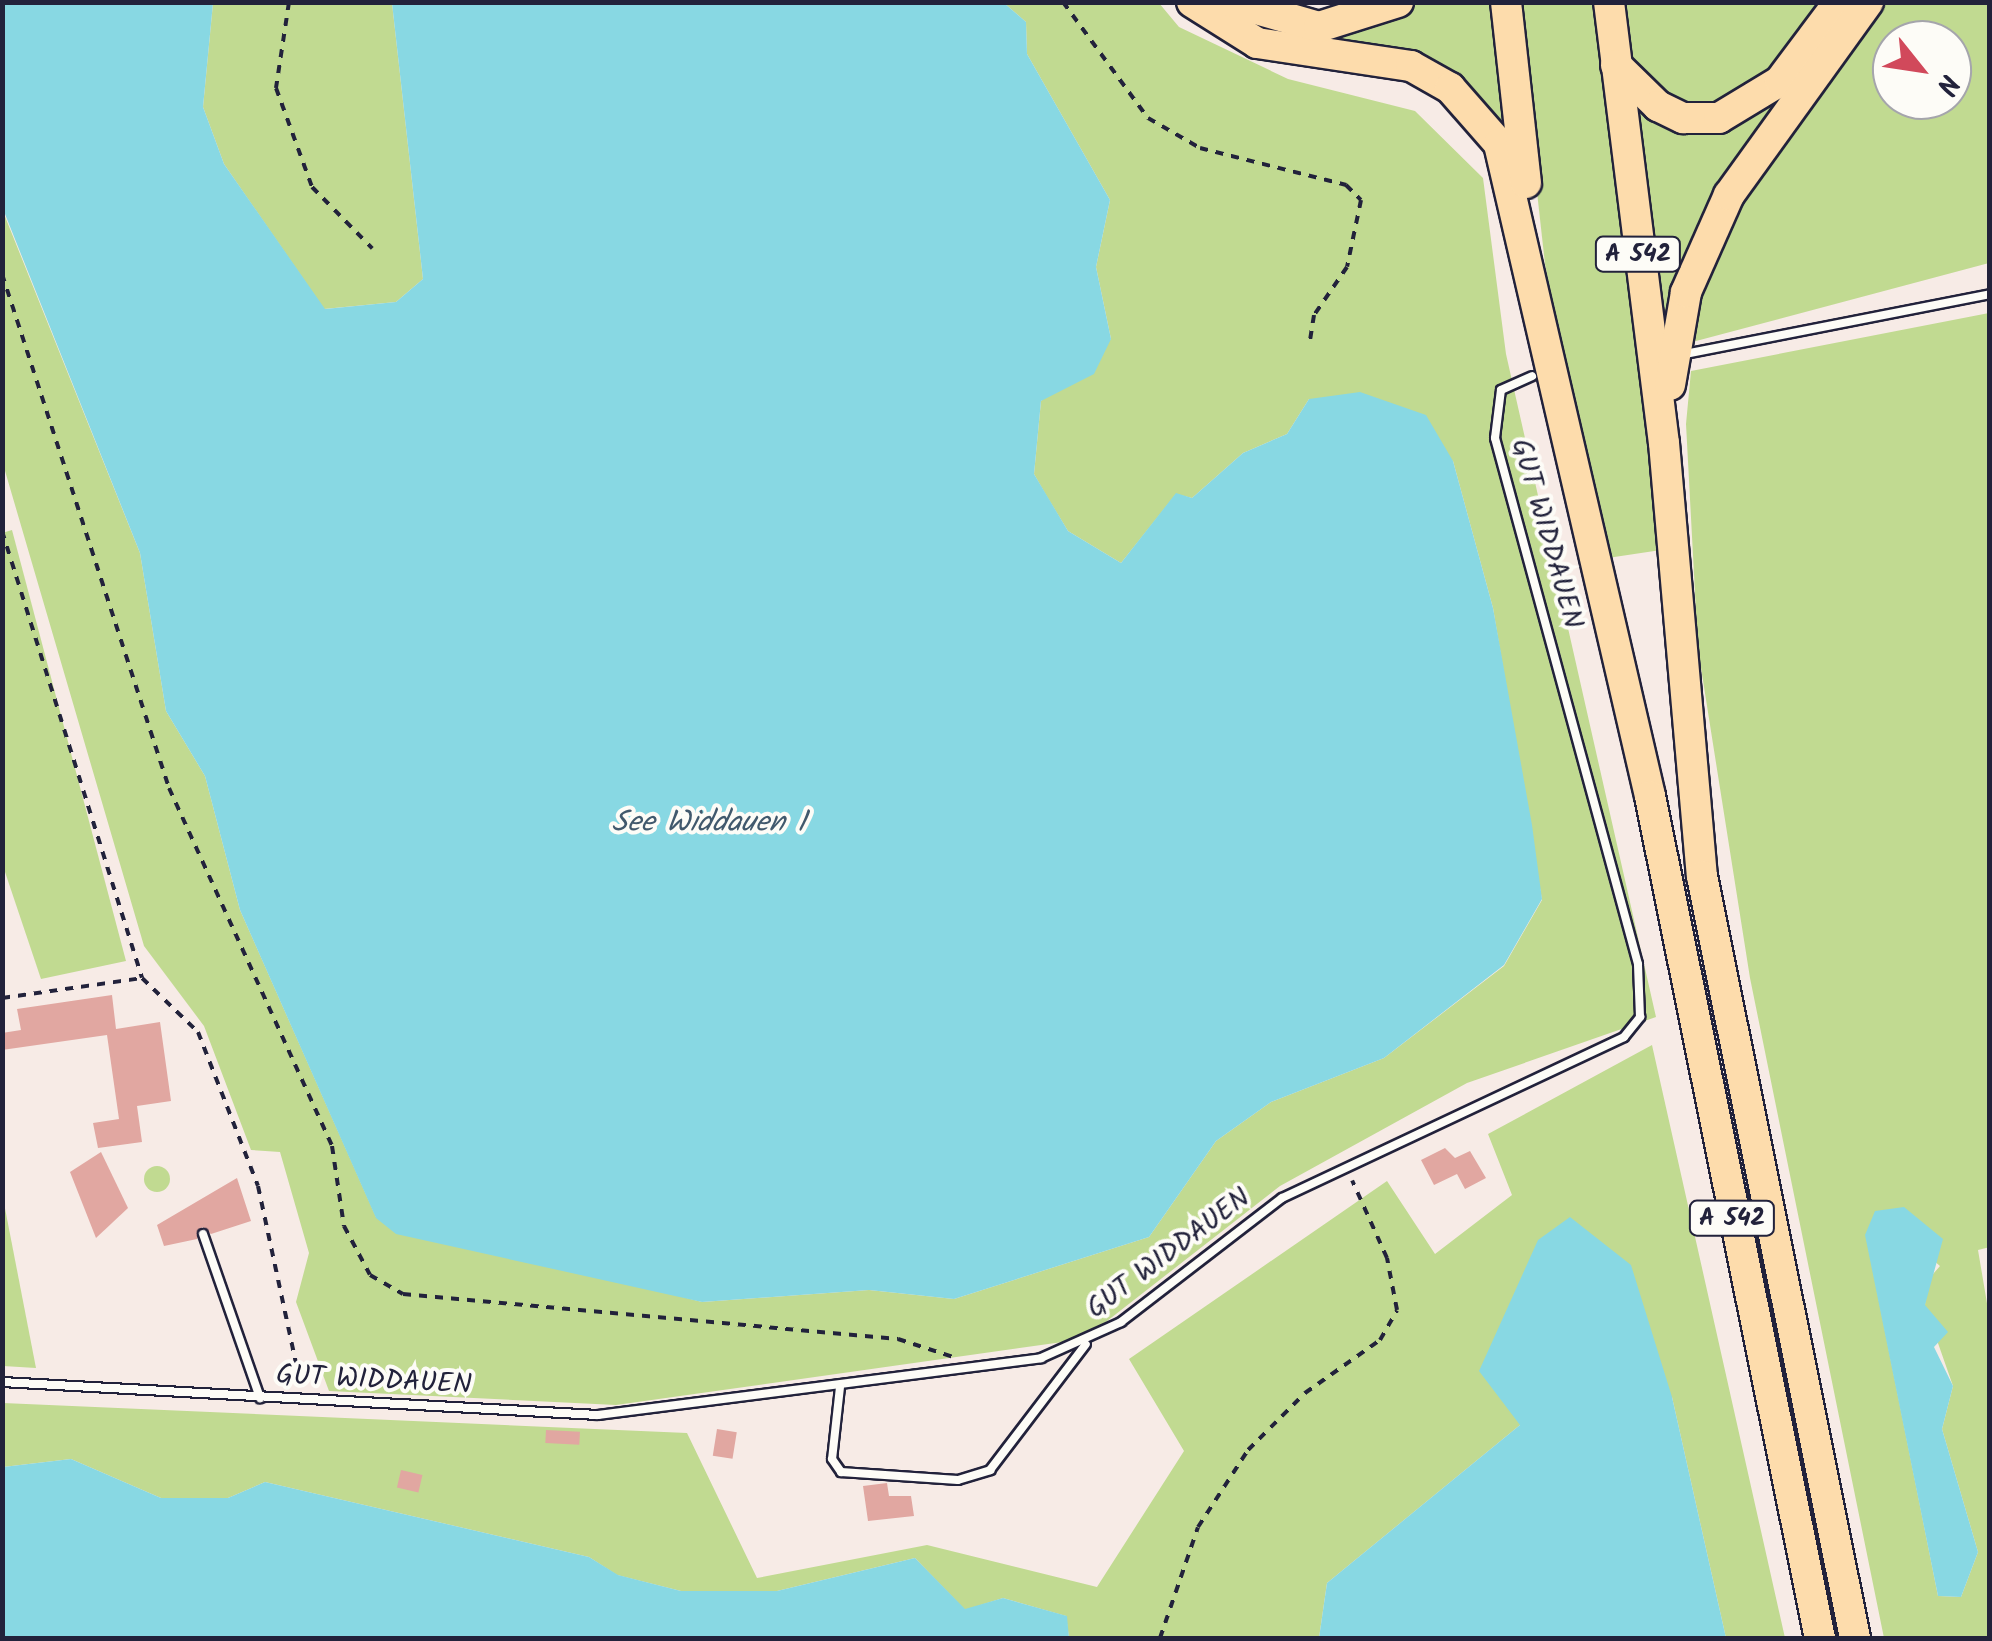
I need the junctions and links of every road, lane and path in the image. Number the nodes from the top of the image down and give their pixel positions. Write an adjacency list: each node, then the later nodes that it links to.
1 (289, 2): 11 (path)
2 (1063, 2): 15 (path)
3 (1192, 2): 14 (highway)
4 (1232, 2): 5 (highway)
5 (1398, 2)
6 (1506, 2): 14 (highway, A 542)
7 (1609, 2): 10 (highway, A 542)
8 (1839, 2): 10 (highway)
9 (1868, 2): 18 (highway)
10 (1616, 64): 18 (highway, A 542)
11 (372, 248)
12 (2, 274): 25 (path)
13 (1990, 294): 16 (lane)
14 (1540, 303): 31 (highway, A 542)
15 (1309, 345)
16 (1682, 354)
17 (1532, 376): 22 (lane, GUT WIDDAUEN)
18 (1664, 443): 32 (highway, A 542)
19 (2, 531): 20 (path)
20 (142, 978): 21 (path); 29 (path)
21 (2, 998)
22 (1347, 1166): 24 (lane, GUT WIDDAUEN); 30 (path)
23 (203, 1234): 28 (lane)
24 (1086, 1344): 25 (lane, GUT WIDDAUEN); 27 (lane)
25 (968, 1365): 27 (lane, GUT WIDDAUEN)
26 (2, 1382): 28 (lane, GUT WIDDAUEN)
27 (840, 1387): 29 (lane, GUT WIDDAUEN)
28 (260, 1398): 29 (lane, GUT WIDDAUEN)
29 (300, 1398)
30 (1160, 1638)
31 (1820, 1638)
32 (1855, 1638)

